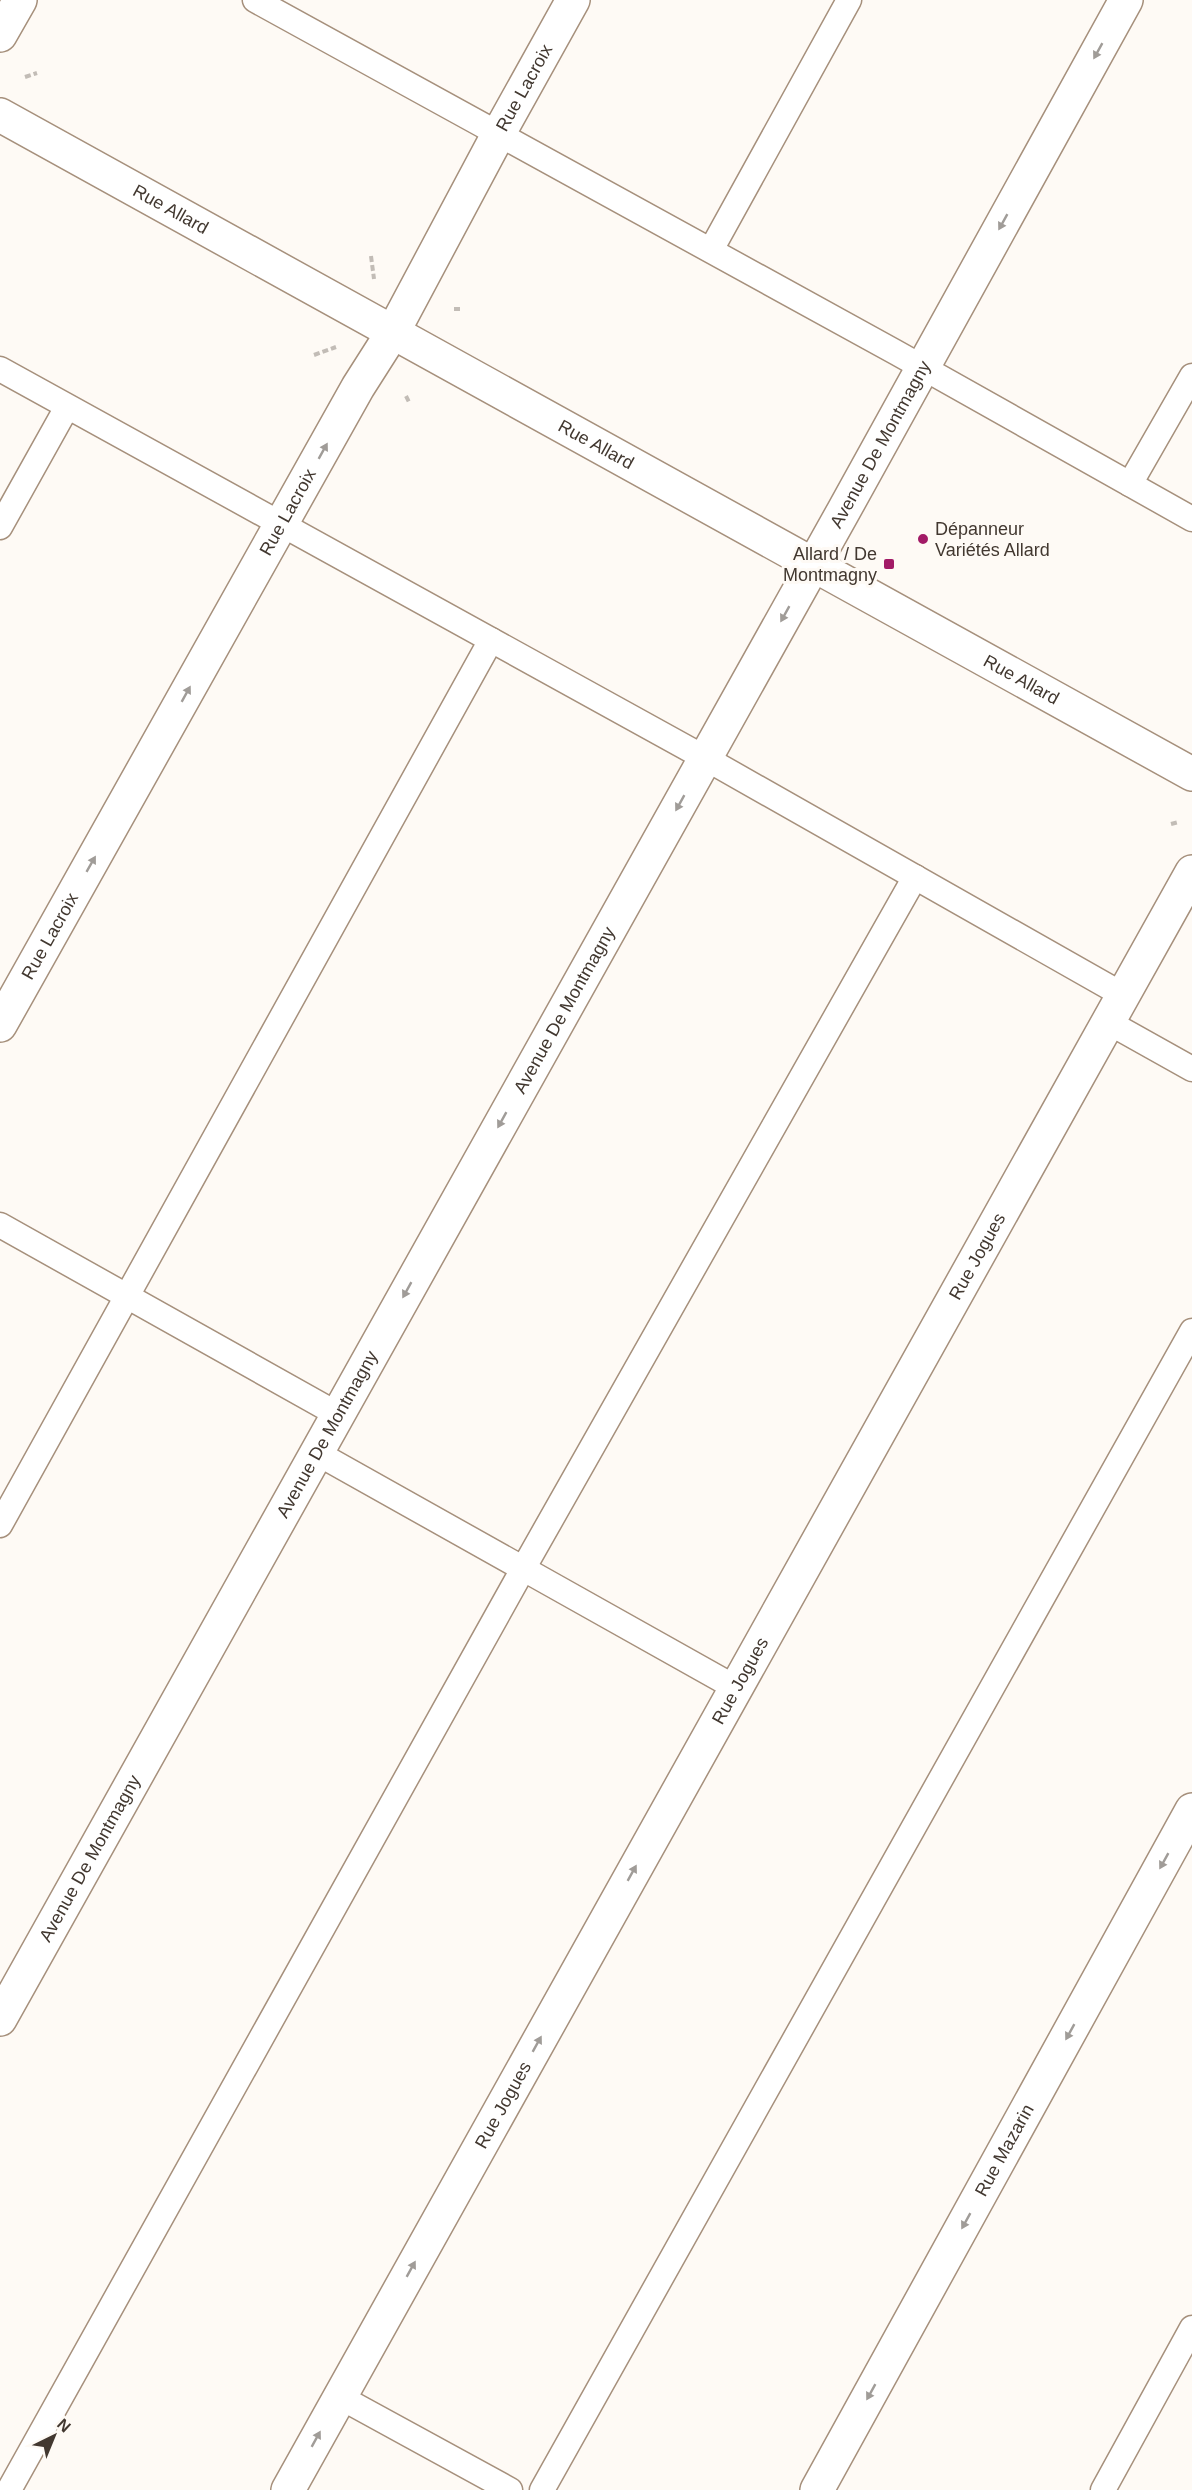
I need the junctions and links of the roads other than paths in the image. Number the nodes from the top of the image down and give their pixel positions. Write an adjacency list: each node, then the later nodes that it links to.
1 (20, 0): 7 (street)
2 (255, 0): 6 (lane)
3 (573, 0): 9 (street, Rue Lacroix)
4 (849, 0): 10 (lane)
5 (1126, 0): 12 (street, Avenue De Montmagny, one-way to 12)
6 (290, 8): 9 (lane)
7 (0, 35)
8 (0, 115): 11 (street, Rue Allard)
9 (499, 133): 10 (lane); 11 (street, Rue Lacroix)
10 (711, 250): 12 (lane)
11 (393, 332): 18 (street, Rue Lacroix, one-way to 11); 20 (street, Rue Allard)
12 (922, 368): 16 (lane); 20 (street, Avenue De Montmagny)
13 (0, 369): 15 (lane)
14 (1192, 376): 16 (lane)
15 (67, 407): 18 (lane); 19 (lane)
16 (1130, 484): 17 (lane)
17 (1192, 519)
18 (282, 524): 21 (lane); 27 (street, Rue Lacroix, one-way to 18)
19 (0, 527)
20 (814, 563): 22 (street, Avenue De Montmagny, one-way to 22); 23 (street, Rue Allard)
21 (492, 640): 22 (lane); 30 (lane)
22 (705, 758): 25 (lane); 32 (street, Avenue De Montmagny, one-way to 32)
23 (1192, 774)
24 (1192, 872): 26 (street, Rue Jogues)
25 (915, 877): 26 (lane); 35 (lane)
26 (1116, 1008): 28 (lane); 36 (street, Rue Jogues)
27 (0, 1025)
28 (1192, 1069)
29 (0, 1225): 30 (lane)
30 (127, 1296): 32 (lane); 34 (lane)
31 (1192, 1331): 44 (lane)
32 (337, 1414): 33 (street, Avenue De Montmagny)
33 (317, 1454): 35 (lane); 38 (street, Avenue De Montmagny)
34 (0, 1525)
35 (523, 1569): 36 (lane); 41 (lane)
36 (736, 1688): 40 (street, Rue Jogues, one-way to 36)
37 (1192, 1810): 45 (street, Rue Mazarin, one-way to 45)
38 (0, 2019)
39 (1192, 2328): 46 (lane)
40 (340, 2397): 42 (street, Rue Jogues, one-way to 40); 43 (lane)
41 (9, 2490)
42 (288, 2490)
43 (510, 2490)
44 (542, 2490)
45 (817, 2490)
46 (1103, 2490)

